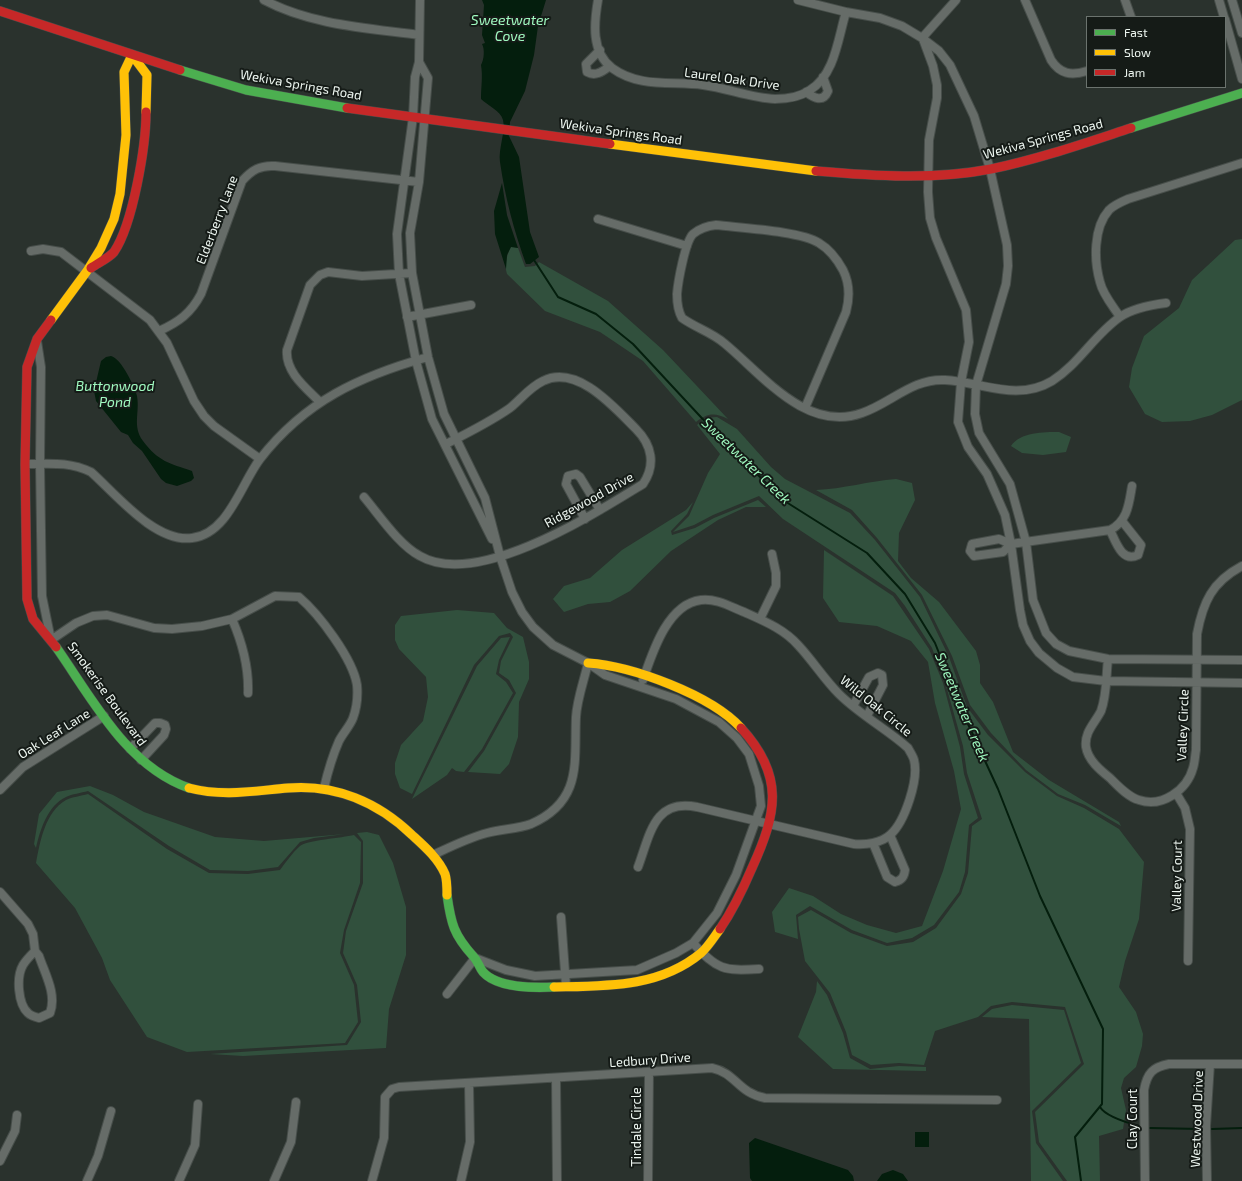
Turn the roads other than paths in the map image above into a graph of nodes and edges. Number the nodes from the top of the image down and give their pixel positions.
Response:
1 (264, 0) edge
2 (420, 0) edge
3 (598, 0) edge
4 (798, 0) edge
5 (956, 0) edge
6 (1025, 0) edge
7 (1125, 0) edge
8 (1219, 0) edge
9 (1232, 0) edge
10 (0, 11) edge
11 (846, 12) junction
12 (1131, 16) edge
13 (1224, 16) edge
14 (1226, 21) edge
15 (1241, 27) edge
16 (1228, 28) junction
17 (419, 35) junction
18 (922, 38) junction
19 (600, 50) junction
20 (132, 55) junction
21 (419, 62) junction
22 (610, 66) junction
23 (1086, 70) edge
24 (823, 77) junction
25 (1242, 79) edge
26 (806, 92) junction
27 (1242, 93) edge
28 (413, 117) junction
29 (426, 119) junction
30 (1242, 163) edge
31 (990, 168) junction
32 (929, 175) junction
33 (404, 180) junction
34 (419, 182) junction
35 (118, 203) junction
36 (132, 206) junction
37 (598, 220) dead end
38 (687, 246) junction
39 (31, 251) dead end
40 (90, 273) junction
41 (412, 273) junction
42 (399, 274) junction
43 (1166, 303) dead end
44 (470, 305) dead end
45 (420, 314) junction
46 (407, 317) junction
47 (1120, 317) junction
48 (160, 331) junction
49 (37, 339) junction
50 (428, 357) junction
51 (416, 361) junction
52 (961, 382) junction
53 (976, 385) junction
54 (320, 402) junction
55 (805, 408) junction
56 (458, 439) junction
57 (446, 444) junction
58 (260, 459) junction
59 (25, 464) junction
60 (40, 464) junction
61 (1132, 486) dead end
62 (364, 497) dead end
63 (600, 510) junction
64 (585, 519) junction
65 (1122, 521) junction
66 (1110, 530) junction
67 (1026, 542) junction
68 (1011, 544) junction
69 (772, 554) dead end
70 (500, 556) junction
71 (26, 563) junction
72 (41, 563) junction
73 (1242, 566) edge
74 (232, 619) junction
75 (760, 619) junction
76 (51, 640) junction
77 (1108, 659) junction
78 (1197, 659) junction
79 (1242, 660) edge
80 (588, 663) junction
81 (645, 676) junction
82 (1106, 681) junction
83 (1197, 682) junction
84 (1242, 683) edge
85 (641, 686) junction
86 (248, 693) dead end
87 (853, 706) junction
88 (726, 713) junction
89 (104, 716) junction
90 (867, 716) junction
91 (719, 722) junction
92 (130, 749) junction
93 (141, 760) junction
94 (324, 788) junction
95 (0, 790) edge
96 (1176, 793) junction
97 (757, 821) junction
98 (769, 824) junction
99 (890, 835) junction
100 (873, 843) junction
101 (433, 855) junction
102 (638, 867) dead end
103 (0, 892) edge
104 (561, 917) dead end
105 (693, 944) junction
106 (35, 951) junction
107 (702, 953) junction
108 (475, 958) junction
109 (1188, 961) dead end
110 (759, 969) dead end
111 (565, 974) junction
112 (566, 986) junction
113 (447, 994) dead end
114 (1210, 1064) junction
115 (1242, 1064) edge
116 (649, 1072) junction
117 (556, 1078) junction
118 (469, 1084) junction
119 (997, 1100) dead end
120 (296, 1102) dead end
121 (198, 1104) dead end
122 (111, 1112) dead end
123 (16, 1115) dead end
124 (0, 1161) edge
125 (87, 1181) edge
126 (179, 1181) edge
127 (274, 1181) edge
128 (372, 1181) edge
129 (461, 1181) edge
130 (557, 1181) edge
131 (648, 1181) edge
132 (1145, 1181) edge
133 (1207, 1181) edge

1 - 17 street
2 - 17 street
3 - 19 street
4 - 11 street
5 - 18 street
6 - 23 street
7 - 12 street
8 - 13 street
9 - 15 street
10 - 20 street, Wekiva Springs Road
11 - 18 street
11 - 24 street, Laurel Oak Drive
14 - 16 street
15 - 16 street
16 - 25 street
17 - 21 street
18 - 31 street
18 - 32 street
19 - 22 street
19 - 22 street
20 - 28 street, Wekiva Springs Road
20 - 35 street, Smokerise Boulevard
20 - 36 street, Smokerise Boulevard
21 - 28 street
21 - 29 street
22 - 26 street, Laurel Oak Drive
24 - 26 street, Laurel Oak Drive
24 - 26 street
27 - 31 street, Wekiva Springs Road
28 - 29 street, Wekiva Springs Road
28 - 33 street
29 - 32 street, Wekiva Springs Road
29 - 34 street
30 - 47 street
31 - 32 street, Wekiva Springs Road
31 - 53 street
32 - 52 street
33 - 34 street, Elderberry Lane
33 - 42 street
33 - 48 street, Elderberry Lane
34 - 41 street
35 - 36 street
35 - 40 street, Smokerise Boulevard
36 - 40 street, Smokerise Boulevard
37 - 38 street
38 - 55 street
38 - 55 street
39 - 40 street
40 - 48 street
40 - 49 street, Smokerise Boulevard
41 - 42 street
41 - 45 street
42 - 46 street
42 - 54 street
43 - 47 street
44 - 45 street
45 - 46 street
45 - 50 street
46 - 51 street
47 - 53 street
48 - 58 street
49 - 59 street, Smokerise Boulevard
49 - 60 street, Smokerise Boulevard
50 - 51 street
50 - 56 street
51 - 54 street
51 - 57 street
52 - 53 street
52 - 55 street
52 - 68 street
53 - 67 street
54 - 58 street
56 - 57 street, Ridgewood Drive
56 - 63 street, Ridgewood Drive
56 - 70 street
57 - 70 street
58 - 60 street
59 - 60 street
59 - 71 street, Smokerise Boulevard
60 - 72 street, Smokerise Boulevard
61 - 65 street
62 - 70 street, Ridgewood Drive
63 - 64 street, Ridgewood Drive
63 - 64 street
64 - 70 street, Ridgewood Drive
65 - 66 street
65 - 66 street
66 - 67 street
67 - 68 street
67 - 77 street
68 - 82 street
69 - 75 street
70 - 80 street, Smokerise Boulevard
71 - 72 street
71 - 76 street, Smokerise Boulevard
72 - 76 street, Smokerise Boulevard
73 - 78 street, Valley Circle
74 - 76 street
74 - 86 street
74 - 94 street
75 - 81 street, Wild Oak Circle
75 - 87 street, Wild Oak Circle
76 - 89 street, Smokerise Boulevard
77 - 78 street
77 - 82 street, Valley Circle
78 - 79 street
78 - 83 street, Valley Circle
80 - 81 street, Smokerise Boulevard
80 - 85 street, Smokerise Boulevard
80 - 101 street
81 - 85 street, Wild Oak Circle
81 - 88 street, Smokerise Boulevard
82 - 83 street
82 - 96 street, Valley Circle
83 - 84 street
83 - 96 street, Valley Circle
85 - 91 street, Smokerise Boulevard
87 - 90 street, Wild Oak Circle
87 - 90 street
88 - 91 street
88 - 98 street, Smokerise Boulevard
89 - 92 street, Smokerise Boulevard
89 - 95 street, Oak Leaf Lane
90 - 99 street, Wild Oak Circle
91 - 97 street, Smokerise Boulevard
92 - 93 street, Smokerise Boulevard
92 - 93 street
93 - 94 street, Smokerise Boulevard
94 - 101 street, Smokerise Boulevard
96 - 109 street, Valley Court
97 - 98 street
97 - 102 street
97 - 105 street, Smokerise Boulevard
98 - 100 street
98 - 107 street, Smokerise Boulevard
99 - 100 street
99 - 100 street
101 - 108 street, Smokerise Boulevard
103 - 106 street
104 - 111 street
105 - 107 street
105 - 111 street, Smokerise Boulevard
106 - 106 street
107 - 110 street
107 - 112 street, Smokerise Boulevard
108 - 111 street, Smokerise Boulevard
108 - 112 street, Smokerise Boulevard
108 - 113 street
111 - 112 street
114 - 115 street, Westwood Drive
114 - 132 street, Clay Court
114 - 133 street, Westwood Drive
116 - 117 street, Ledbury Drive
116 - 119 street, Ledbury Drive
116 - 131 street, Tindale Circle
117 - 118 street, Ledbury Drive
117 - 130 street
118 - 128 street, Ledbury Drive
118 - 129 street
120 - 127 street
121 - 126 street
122 - 125 street
123 - 124 street

